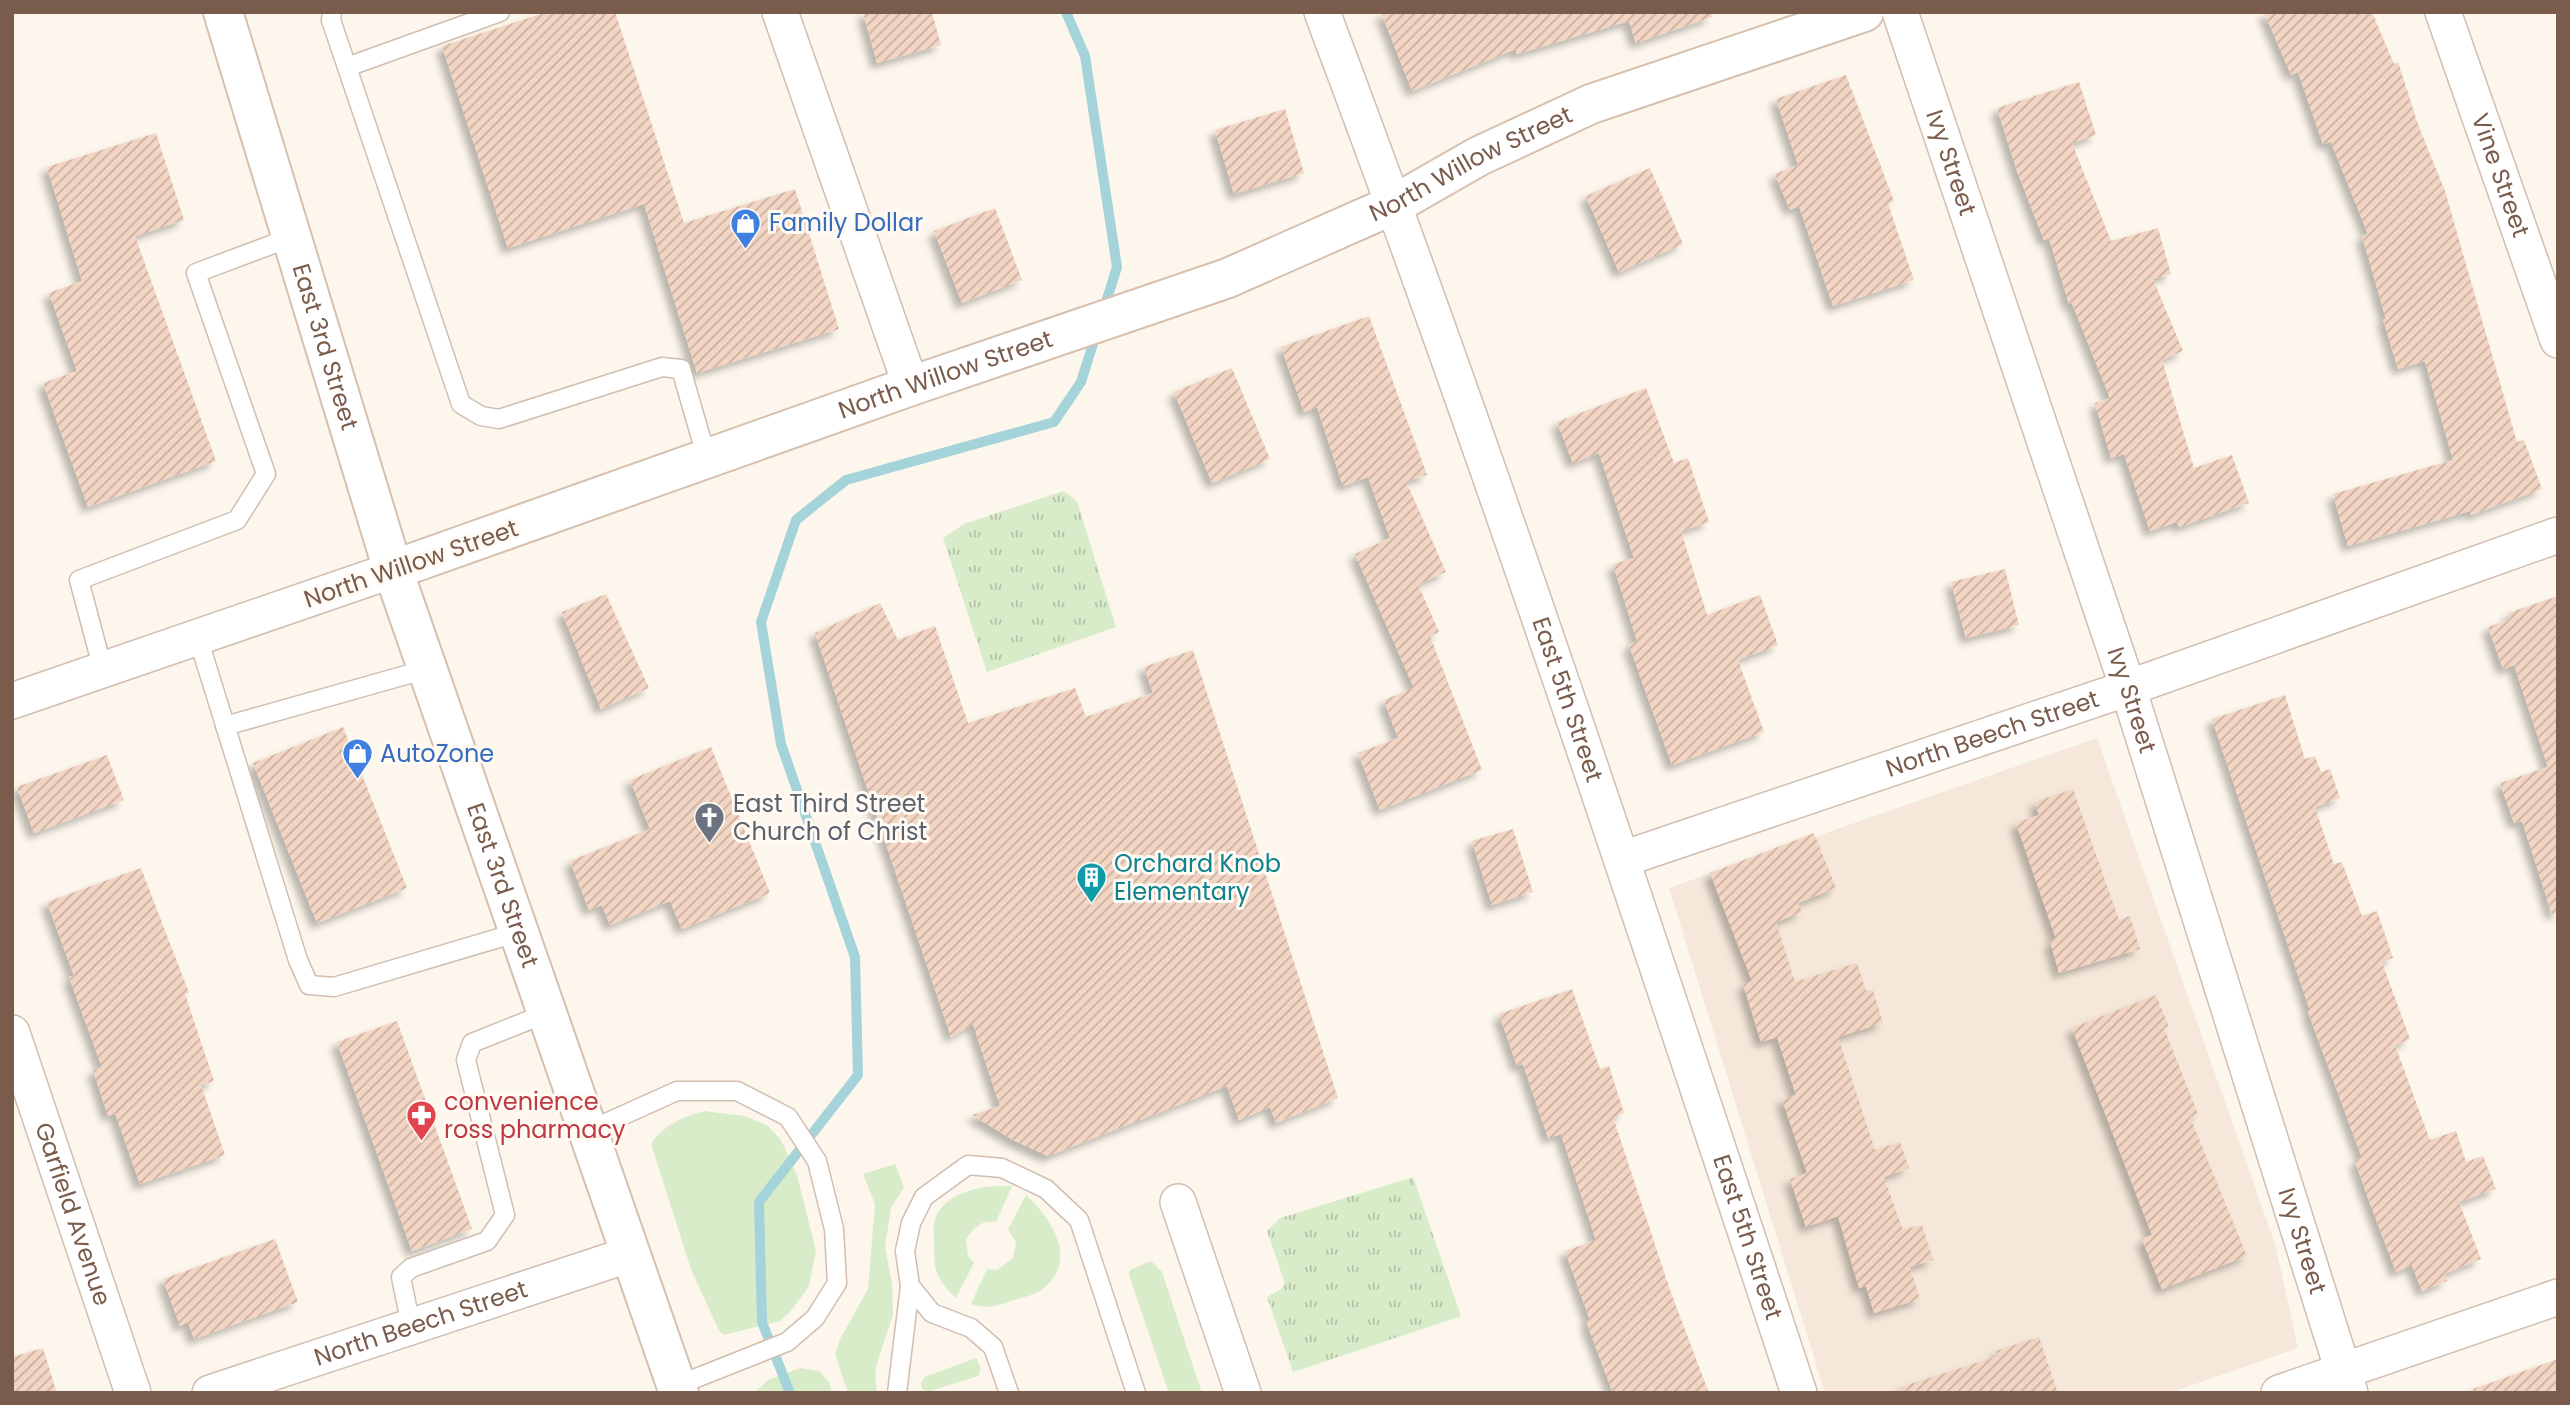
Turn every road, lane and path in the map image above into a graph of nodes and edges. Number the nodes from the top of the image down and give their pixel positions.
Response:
1 (223, 12) edge
2 (332, 12) edge
3 (500, 12) edge
4 (780, 12) edge
5 (1322, 12) edge
6 (1864, 12) edge
7 (1900, 12) edge
8 (2443, 12) edge
9 (347, 67) junction
10 (1395, 204) junction
11 (292, 237) junction
12 (2558, 340) edge
13 (911, 386) junction
14 (706, 459) junction
15 (2558, 535) edge
16 (393, 570) junction
17 (198, 638) junction
18 (427, 669) junction
19 (103, 670) junction
20 (2128, 688) junction
21 (12, 701) edge
22 (225, 726) junction
23 (1623, 859) junction
24 (519, 932) junction
25 (547, 1013) junction
26 (12, 1034) edge
27 (587, 1131) junction
28 (1178, 1202) dead end
29 (631, 1254) junction
30 (911, 1286) junction
31 (2558, 1297) edge
32 (411, 1326) junction
33 (2346, 1382) edge
34 (677, 1390) edge
35 (133, 1393) edge
36 (210, 1393) edge
37 (897, 1393) edge
38 (1009, 1393) edge
39 (1136, 1393) edge
40 (1243, 1393) edge
41 (1799, 1393) edge
42 (2279, 1393) edge

1 - 11 main road, East 3rd Street
2 - 9 lane
3 - 9 lane
4 - 13 street
5 - 10 street, East 5th Street
6 - 10 main road, North Willow Street
7 - 20 street, Ivy Street
8 - 12 street, Vine Street
9 - 14 lane
10 - 13 main road, North Willow Street
10 - 23 street, East 5th Street
11 - 16 main road, East 3rd Street
11 - 19 lane
13 - 14 main road, North Willow Street
14 - 16 main road, North Willow Street
15 - 20 street, North Beech Street
16 - 17 street, North Willow Street
16 - 18 main road, East 3rd Street
17 - 19 street, North Willow Street
17 - 22 lane
18 - 22 lane
18 - 24 main road, East 3rd Street
19 - 21 street, North Willow Street
20 - 23 street, North Beech Street
20 - 33 street, Ivy Street
22 - 24 lane
23 - 41 street, East 5th Street
24 - 25 main road, East 3rd Street
25 - 27 main road, East 3rd Street
25 - 32 lane
26 - 35 street, Garfield Avenue
27 - 29 main road, East 3rd Street
27 - 34 lane
28 - 40 street
29 - 32 street, North Beech Street
29 - 34 main road, East 3rd Street
30 - 37 lane
30 - 38 lane
30 - 39 lane
31 - 33 street
32 - 36 street, North Beech Street
33 - 42 street

